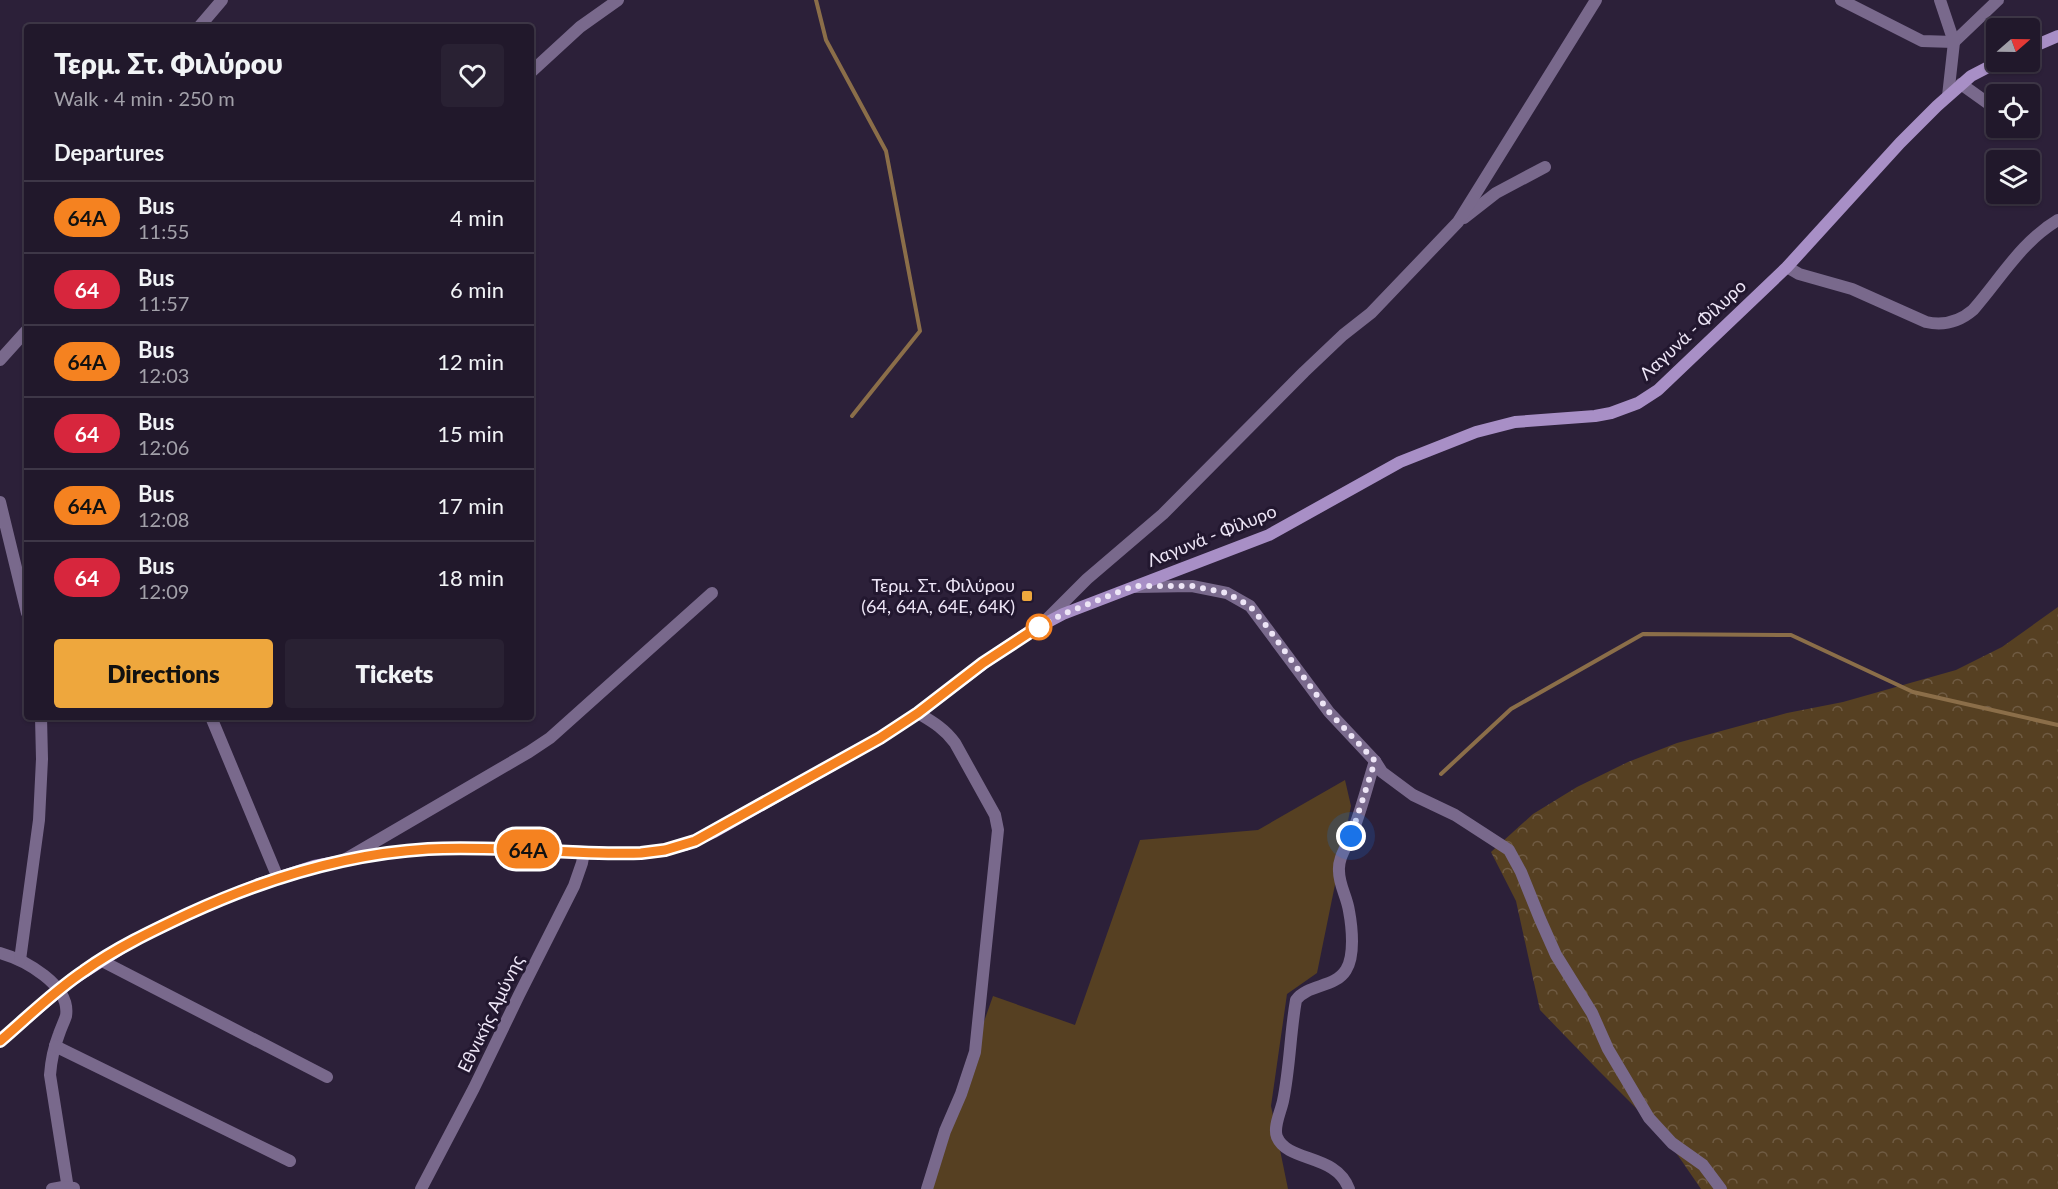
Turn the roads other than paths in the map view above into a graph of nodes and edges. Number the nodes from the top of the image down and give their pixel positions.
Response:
1 (222, 0) edge
2 (618, 0) edge
3 (1596, 0) edge
4 (1841, 0) edge
5 (1940, 0) edge
6 (1998, 0) edge
7 (202, 24) edge
8 (2058, 36) edge
9 (1954, 42) junction
10 (2040, 44) edge
11 (1986, 67) edge
12 (534, 69) edge
13 (1961, 84) junction
14 (1948, 96) junction
15 (1986, 102) edge
16 (1545, 167) dead end
17 (2058, 220) edge
18 (1458, 222) junction
19 (1787, 267) junction
20 (24, 333) edge
21 (0, 360) edge
22 (0, 502) edge
23 (1134, 586) junction
24 (712, 594) dead end
25 (24, 601) edge
26 (1041, 625) junction
27 (918, 713) junction
28 (41, 720) edge
29 (212, 720) edge
30 (1375, 761) junction
31 (584, 852) junction
32 (343, 860) junction
33 (278, 878) junction
34 (0, 953) edge
35 (20, 960) junction
36 (100, 960) junction
37 (59, 989) junction
38 (0, 1041) edge
39 (55, 1046) junction
40 (327, 1077) dead end
41 (290, 1161) dead end
42 (71, 1188) edge
43 (52, 1189) edge
44 (421, 1189) edge
45 (927, 1189) edge
46 (1349, 1189) edge
47 (1721, 1189) edge

1 - 7 street
2 - 12 street
3 - 18 street
4 - 9 street
5 - 9 street
6 - 9 street
8 - 10 street
9 - 14 street
11 - 13 street, Λαγυνά - Φίλυρο
13 - 14 street, Λαγυνά - Φίλυρο
13 - 15 street
14 - 19 street, Λαγυνά - Φίλυρο
16 - 18 street
17 - 19 street
18 - 26 street
19 - 23 street, Λαγυνά - Φίλυρο
20 - 21 street
22 - 25 street
23 - 26 street, Λαγυνά - Φίλυρο
23 - 30 street
24 - 32 street
26 - 27 street, Λαγυνά - Φίλυρο
27 - 31 street, Λαγυνά - Φίλυρο
27 - 45 street
28 - 35 street
29 - 33 street
30 - 46 street
30 - 47 street
31 - 32 street, Λαγυνά - Φίλυρο
31 - 44 street, Εθνικής Αμύνης
32 - 33 street, Λαγυνά - Φίλυρο
33 - 36 street, Λαγυνά - Φίλυρο
34 - 35 street
35 - 37 street
36 - 37 street, Λαγυνά - Φίλυρο
36 - 40 street
37 - 38 street, Λαγυνά - Φίλυρο
37 - 39 street
39 - 41 street
39 - 42 street
42 - 43 street

